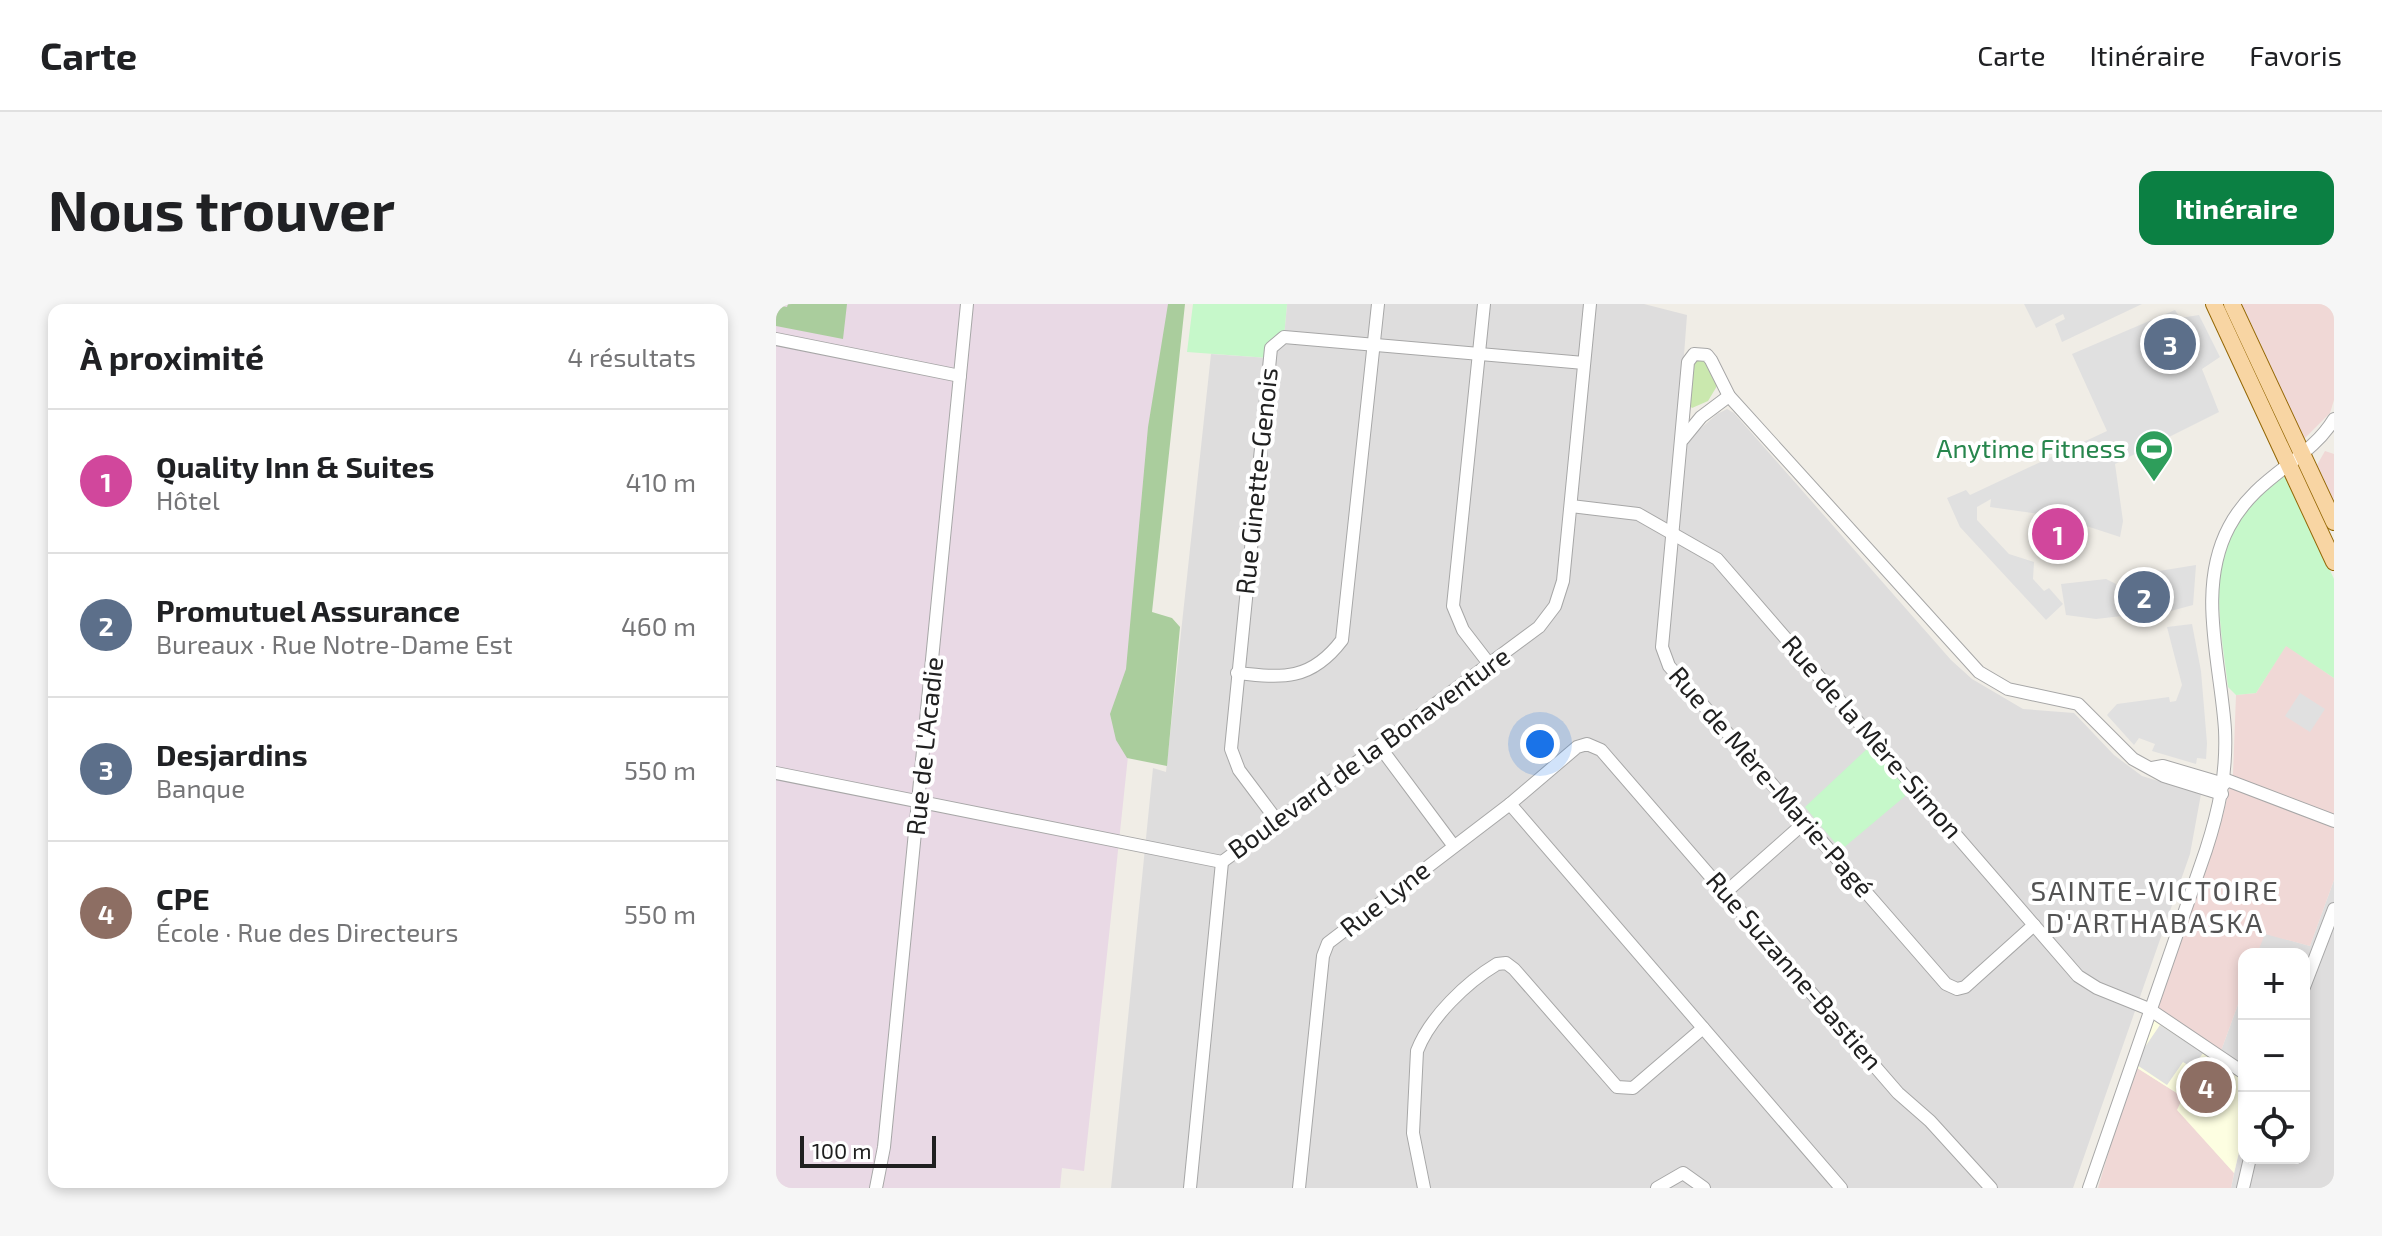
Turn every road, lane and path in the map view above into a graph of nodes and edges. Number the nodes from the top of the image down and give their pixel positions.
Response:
1 (967, 304) edge
2 (1378, 304) edge
3 (1484, 304) edge
4 (1590, 304) edge
5 (2214, 304) edge
6 (2232, 304) edge
7 (776, 339) edge
8 (1374, 346) junction
9 (1480, 355) junction
10 (1584, 363) junction
11 (960, 376) junction
12 (1729, 396) junction
13 (2334, 419) edge
14 (1681, 442) junction
15 (2294, 457) junction
16 (1571, 506) junction
17 (2334, 522) edge
18 (1673, 531) junction
19 (2334, 562) edge
20 (1490, 665) junction
21 (1237, 673) junction
22 (1380, 747) junction
23 (1601, 750) joint
24 (776, 773) edge
25 (2223, 786) junction
26 (921, 802) junction
27 (1510, 804) junction
28 (2334, 821) edge
29 (1278, 822) junction
30 (1804, 823) junction
31 (1453, 845) junction
32 (1222, 862) junction
33 (1726, 892) junction
34 (2333, 915) edge
35 (2034, 925) junction
36 (2310, 972) edge
37 (2149, 1009) junction
38 (1703, 1028) junction
39 (2238, 1069) edge
40 (2249, 1164) edge
41 (876, 1188) edge
42 (1190, 1188) edge
43 (1299, 1188) edge
44 (1424, 1188) edge
45 (1657, 1188) edge
46 (1704, 1188) edge
47 (1841, 1188) edge
48 (1991, 1188) edge
49 (2089, 1188) edge
50 (2243, 1188) edge

1 - 11 street, Rue de L'Acadie
2 - 8 street
3 - 9 street
4 - 10 street, Boulevard de la Bonaventure
5 - 15 main road
6 - 15 main road
7 - 11 street
8 - 9 street, Rue Ginette-Genois
8 - 21 street
8 - 21 street, Rue Ginette-Genois
9 - 10 street, Rue Ginette-Genois
9 - 20 street
10 - 16 street, Boulevard de la Bonaventure
11 - 26 street, Rue de L'Acadie
12 - 14 street
12 - 14 street, Rue de Mère-Marie-Pagé
12 - 25 street
13 - 15 street
14 - 18 street, Rue de Mère-Marie-Pagé
15 - 17 main road
15 - 19 main road
15 - 25 street
16 - 18 street, Rue de la Mère-Simon
16 - 20 street, Boulevard de la Bonaventure
18 - 30 street, Rue de Mère-Marie-Pagé
18 - 35 street, Rue de la Mère-Simon
20 - 22 street, Boulevard de la Bonaventure
21 - 29 street, Rue Ginette-Genois
22 - 29 street, Boulevard de la Bonaventure
22 - 31 street
23 - 27 street, Rue Lyne
23 - 33 street, Rue Suzanne-Bastien
24 - 26 street, Boulevard de la Bonaventure
25 - 28 street
25 - 37 street
26 - 32 street, Boulevard de la Bonaventure
26 - 41 street, Rue de L'Acadie
27 - 31 street, Rue Lyne
27 - 38 street
29 - 32 street, Boulevard de la Bonaventure
30 - 33 street
30 - 35 street, Rue de Mère-Marie-Pagé
31 - 43 street, Rue Lyne
32 - 42 street
33 - 48 street, Rue Suzanne-Bastien
34 - 36 street
35 - 37 street, Rue de la Mère-Simon
37 - 39 street, Rue de la Mère-Simon
37 - 49 street
38 - 44 street
38 - 47 street
40 - 50 street
45 - 46 street

